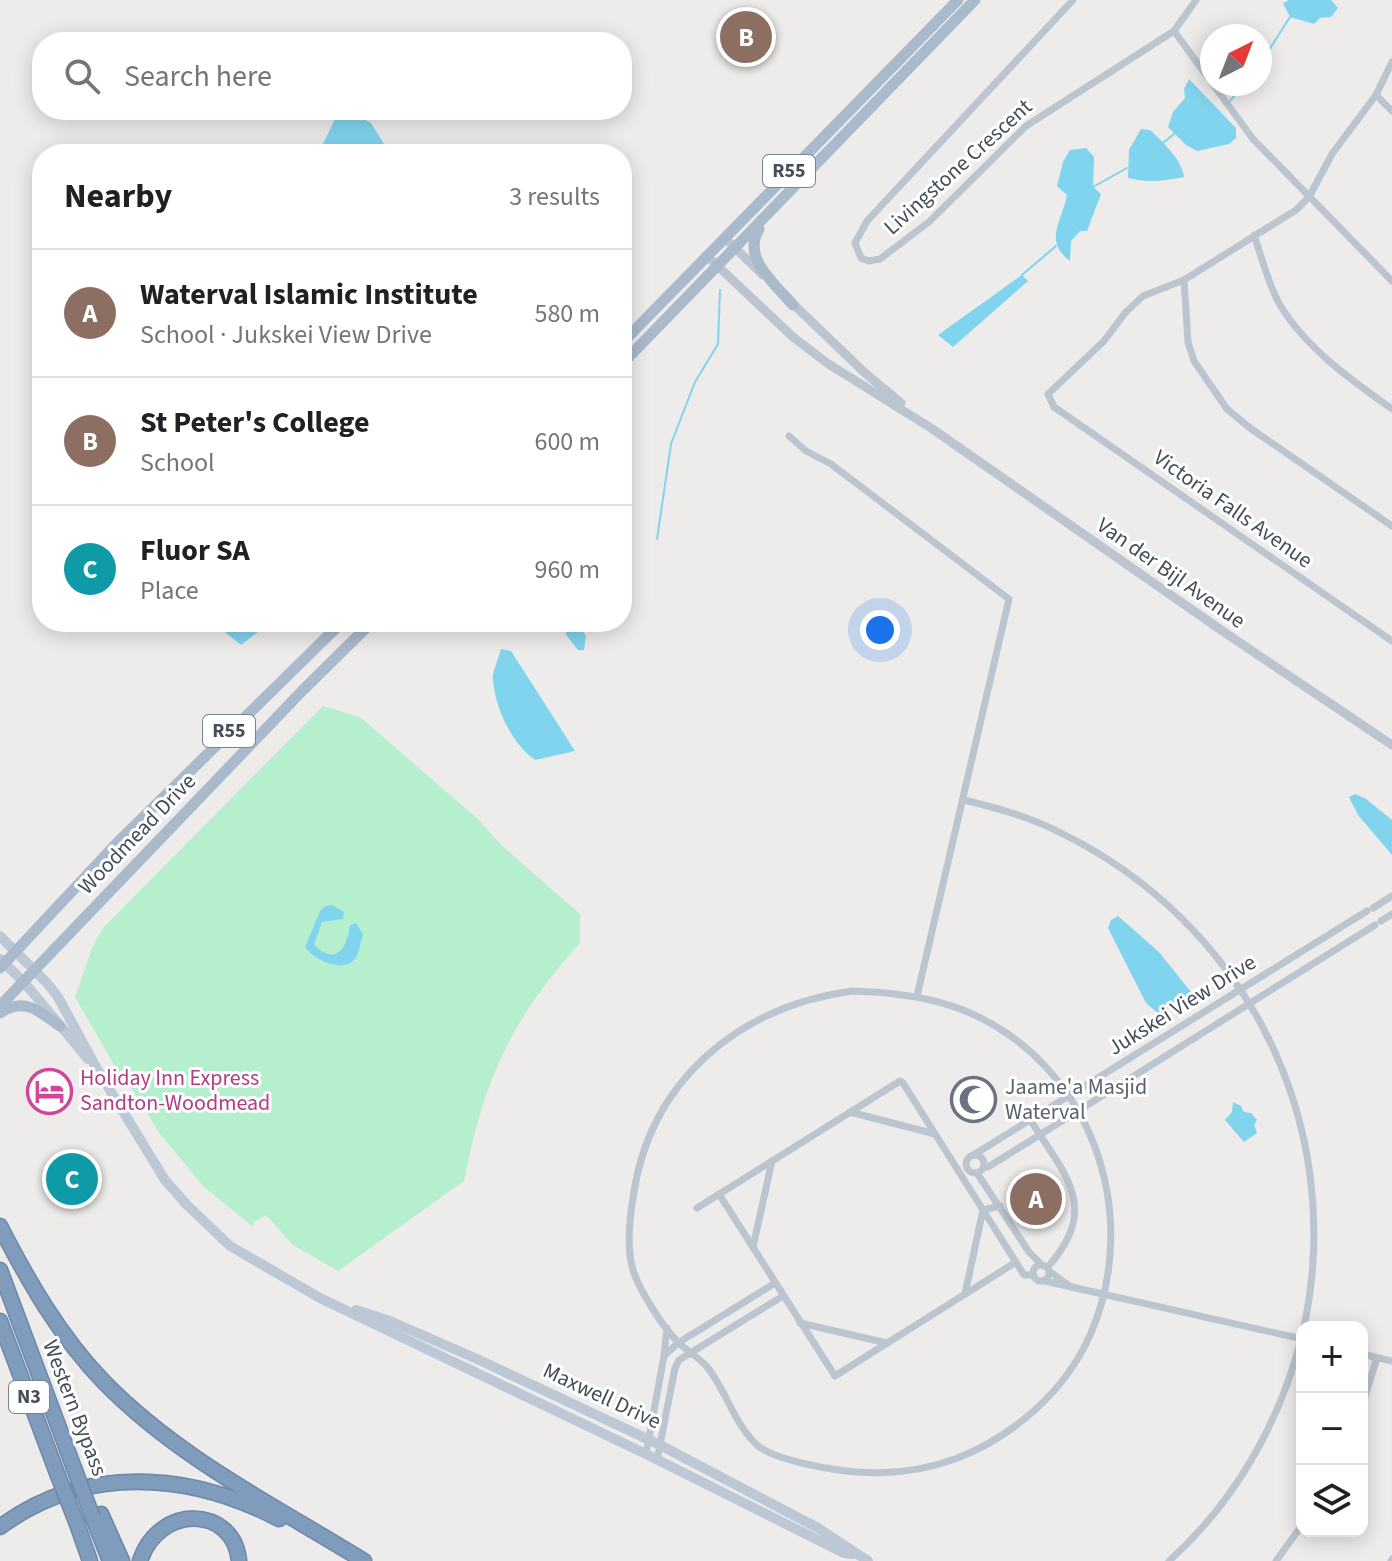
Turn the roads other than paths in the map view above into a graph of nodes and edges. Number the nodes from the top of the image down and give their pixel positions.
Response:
1 (958, 0) edge
2 (975, 0) edge
3 (1073, 0) edge
4 (1196, 0) edge
5 (1174, 31) junction
6 (1392, 62) edge
7 (1376, 95) junction
8 (1392, 111) edge
9 (1309, 197) junction
10 (767, 215) junction
11 (1254, 235) junction
12 (725, 237) junction
13 (736, 249) junction
14 (706, 255) junction
15 (718, 267) junction
16 (1184, 280) junction
17 (1392, 281) edge
18 (793, 305) junction
19 (632, 333) edge
20 (632, 354) edge
21 (1392, 409) edge
22 (931, 428) junction
23 (789, 436) dead end
24 (1392, 526) edge
25 (332, 632) edge
26 (362, 632) edge
27 (1392, 641) edge
28 (1392, 745) edge
29 (964, 800) junction
30 (1392, 896) edge
31 (1392, 914) edge
32 (1359, 916) junction
33 (1367, 930) junction
34 (0, 936) edge
35 (16, 951) junction
36 (1, 963) edge
37 (35, 970) junction
38 (23, 981) junction
39 (1242, 989) junction
40 (917, 996) junction
41 (1250, 1003) junction
42 (0, 1006) edge
43 (0, 1013) edge
44 (60, 1026) junction
45 (97, 1069) junction
46 (1070, 1097) junction
47 (1078, 1110) junction
48 (850, 1112) junction
49 (1031, 1121) junction
50 (935, 1134) junction
51 (1039, 1135) junction
52 (975, 1154) junction
53 (772, 1161) junction
54 (966, 1162) junction
55 (956, 1168) junction
56 (979, 1170) junction
57 (963, 1179) junction
58 (719, 1194) junction
59 (1000, 1206) junction
60 (697, 1208) dead end
61 (983, 1210) junction
62 (0, 1226) edge
63 (753, 1247) junction
64 (1016, 1262) junction
65 (1041, 1269) junction
66 (0, 1270) edge
67 (1045, 1281) junction
68 (775, 1283) junction
69 (1073, 1288) junction
70 (766, 1289) junction
71 (965, 1294) junction
72 (756, 1295) junction
73 (1105, 1295) junction
74 (783, 1296) junction
75 (320, 1298) junction
76 (774, 1302) junction
77 (764, 1308) junction
78 (0, 1321) edge
79 (1305, 1321) edge
80 (800, 1323) junction
81 (667, 1328) junction
82 (1296, 1337) edge
83 (678, 1343) junction
84 (887, 1343) junction
85 (692, 1353) junction
86 (1296, 1355) edge
87 (664, 1356) junction
88 (1368, 1356) edge
89 (1377, 1358) junction
90 (1392, 1361) edge
91 (1366, 1393) edge
92 (647, 1439) junction
93 (660, 1445) junction
94 (646, 1454) junction
95 (657, 1460) junction
96 (97, 1516) junction
97 (0, 1527) edge
98 (1296, 1533) edge
99 (854, 1554) junction
100 (90, 1561) edge
101 (110, 1561) edge
102 (122, 1561) edge
103 (140, 1561) edge
104 (239, 1561) edge
105 (355, 1561) edge
106 (364, 1561) edge
107 (868, 1561) edge
108 (1169, 1561) edge
109 (1276, 1561) edge

1 - 12 main road, R55
2 - 10 main road, R55
3 - 5 street, Livingstone Crescent
4 - 5 street, Livingstone Crescent
5 - 9 street
6 - 7 street
7 - 8 street
7 - 9 street
9 - 11 street
9 - 17 street
10 - 13 main road, R55
10 - 18 main road
11 - 16 street
11 - 21 street
12 - 13 street, Van der Bijl Avenue
12 - 14 main road, R55
13 - 15 main road, R55
13 - 18 street, Van der Bijl Avenue
14 - 15 street, Van der Bijl Avenue
14 - 19 main road, R55
15 - 20 main road, R55
15 - 22 street, Van der Bijl Avenue
16 - 24 street
16 - 27 street, Victoria Falls Avenue
18 - 22 street, Van der Bijl Avenue
22 - 28 street, Van der Bijl Avenue
23 - 29 street
25 - 35 main road, Woodmead Drive / R55
26 - 37 main road, Woodmead Drive / R55
29 - 39 street
29 - 40 street
30 - 32 street, Jukskei View Drive
31 - 33 street, Jukskei View Drive
32 - 33 street
32 - 39 street, Jukskei View Drive
33 - 41 street, Jukskei View Drive
34 - 35 main road, Maxwell Drive
35 - 36 main road, Woodmead Drive / R55
35 - 37 main road, Maxwell Drive
36 - 38 main road, Maxwell Drive
37 - 38 main road, Woodmead Drive / R55
37 - 45 main road, Maxwell Drive
38 - 42 main road, Woodmead Drive / R55
38 - 44 main road, Maxwell Drive
39 - 41 street
39 - 46 street, Jukskei View Drive
40 - 46 street
40 - 81 street
41 - 47 street, Jukskei View Drive
41 - 79 street
43 - 44 main road
44 - 45 main road, Maxwell Drive
45 - 75 main road, Maxwell Drive
46 - 47 street
46 - 49 street, Jukskei View Drive
47 - 51 street, Jukskei View Drive
47 - 73 street
48 - 50 street
48 - 50 street
48 - 53 street
49 - 51 street
49 - 52 street, Jukskei View Drive
50 - 55 street
51 - 56 street, Jukskei View Drive
51 - 65 street
52 - 54 street
52 - 56 street
53 - 58 street
53 - 63 street
54 - 55 street
54 - 56 street
55 - 57 street
56 - 57 street, Jukskei View Drive
56 - 59 street
57 - 61 street
58 - 60 street
58 - 63 street
59 - 61 street
59 - 65 street
61 - 64 street
61 - 71 street
62 - 106 highway
63 - 68 street
64 - 65 street
64 - 71 street
65 - 67 street
65 - 67 street
65 - 69 street
66 - 96 highway, Western Bypass / N3, bridge
67 - 69 street
68 - 70 street
68 - 74 street
69 - 73 street
70 - 72 street
70 - 76 street
71 - 84 street
72 - 77 street
72 - 83 street
73 - 82 street
73 - 85 street
74 - 76 street
74 - 80 street
75 - 92 main road, Maxwell Drive
75 - 94 main road, Maxwell Drive
76 - 77 street
77 - 85 street
78 - 100 highway, Western Bypass / N3, bridge
80 - 84 street
80 - 84 street
81 - 83 street
81 - 87 street
83 - 85 street
83 - 87 street
85 - 93 street
86 - 108 street
87 - 92 street
88 - 89 street
89 - 90 street
89 - 91 street
92 - 93 main road, Maxwell Drive
92 - 94 street
93 - 95 street
93 - 99 main road, Maxwell Drive
94 - 95 main road, Maxwell Drive
95 - 99 main road, Maxwell Drive
96 - 101 highway, Western Bypass / N3
96 - 102 highway
97 - 105 highway
98 - 109 street
99 - 107 main road, Maxwell Drive
103 - 104 highway

